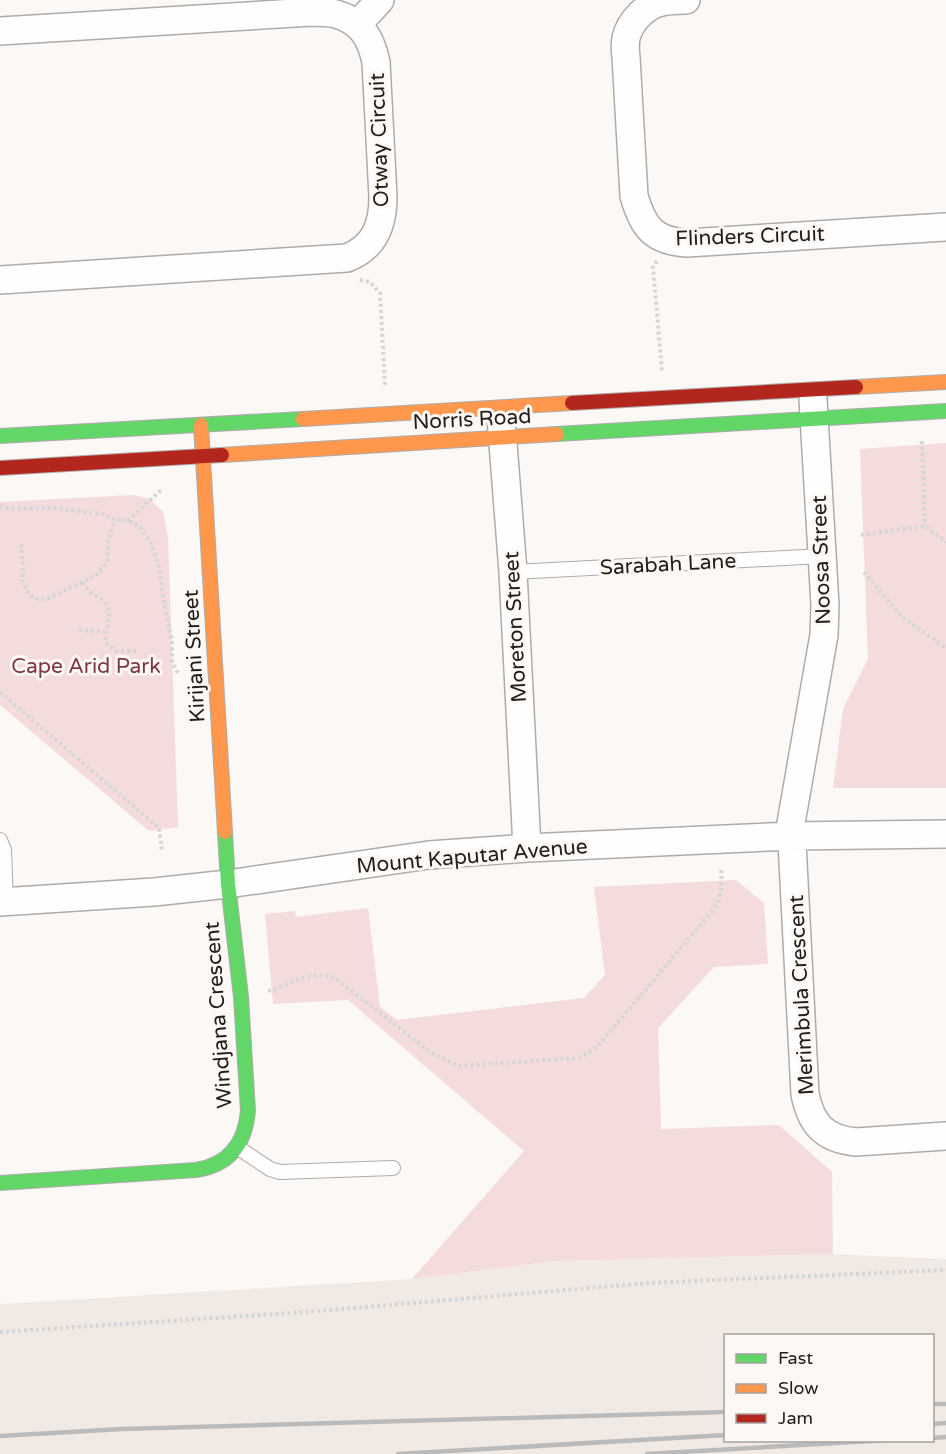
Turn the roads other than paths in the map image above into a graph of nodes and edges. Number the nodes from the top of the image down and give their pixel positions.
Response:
1 (380, 0) edge
2 (686, 0) edge
3 (629, 8) edge
4 (357, 25) junction
5 (0, 31) edge
6 (946, 227) edge
7 (0, 280) edge
8 (946, 382) edge
9 (812, 389) junction
10 (501, 407) junction
11 (946, 411) edge
12 (814, 419) junction
13 (201, 424) junction
14 (0, 436) edge
15 (502, 438) junction
16 (202, 455) junction
17 (0, 468) edge
18 (823, 556) junction
19 (513, 572) junction
20 (946, 834) edge
21 (792, 836) junction
22 (0, 840) edge
23 (527, 848) junction
24 (228, 884) junction
25 (3, 902) edge
26 (946, 1136) edge
27 (237, 1147) junction
28 (393, 1168) dead end
29 (0, 1183) edge

1 - 4 street
2 - 3 street, Flinders Circuit
3 - 6 street, Flinders Circuit
4 - 5 street
4 - 7 street, Otway Circuit
8 - 9 main road, Norris Road
9 - 10 main road, Norris Road
9 - 12 street, Noosa Street
10 - 13 main road, Norris Road
10 - 15 street, Moreton Street
11 - 12 main road, Norris Road
12 - 15 main road, Norris Road
12 - 18 street, Noosa Street
13 - 14 main road, Norris Road
13 - 16 main road, Kirijani Street
15 - 16 main road, Norris Road
15 - 19 street, Moreton Street
16 - 17 main road, Norris Road
16 - 24 main road, Kirijani Street
18 - 19 lane, Sarabah Lane
18 - 21 street, Noosa Street
19 - 23 street, Moreton Street
20 - 21 street, Mount Kaputar Avenue
21 - 23 street, Mount Kaputar Avenue
21 - 26 street, Merimbula Crescent
22 - 25 lane
23 - 24 street, Mount Kaputar Avenue
24 - 25 street, Mount Kaputar Avenue
24 - 27 main road, Windjana Crescent
27 - 28 lane
27 - 29 main road

